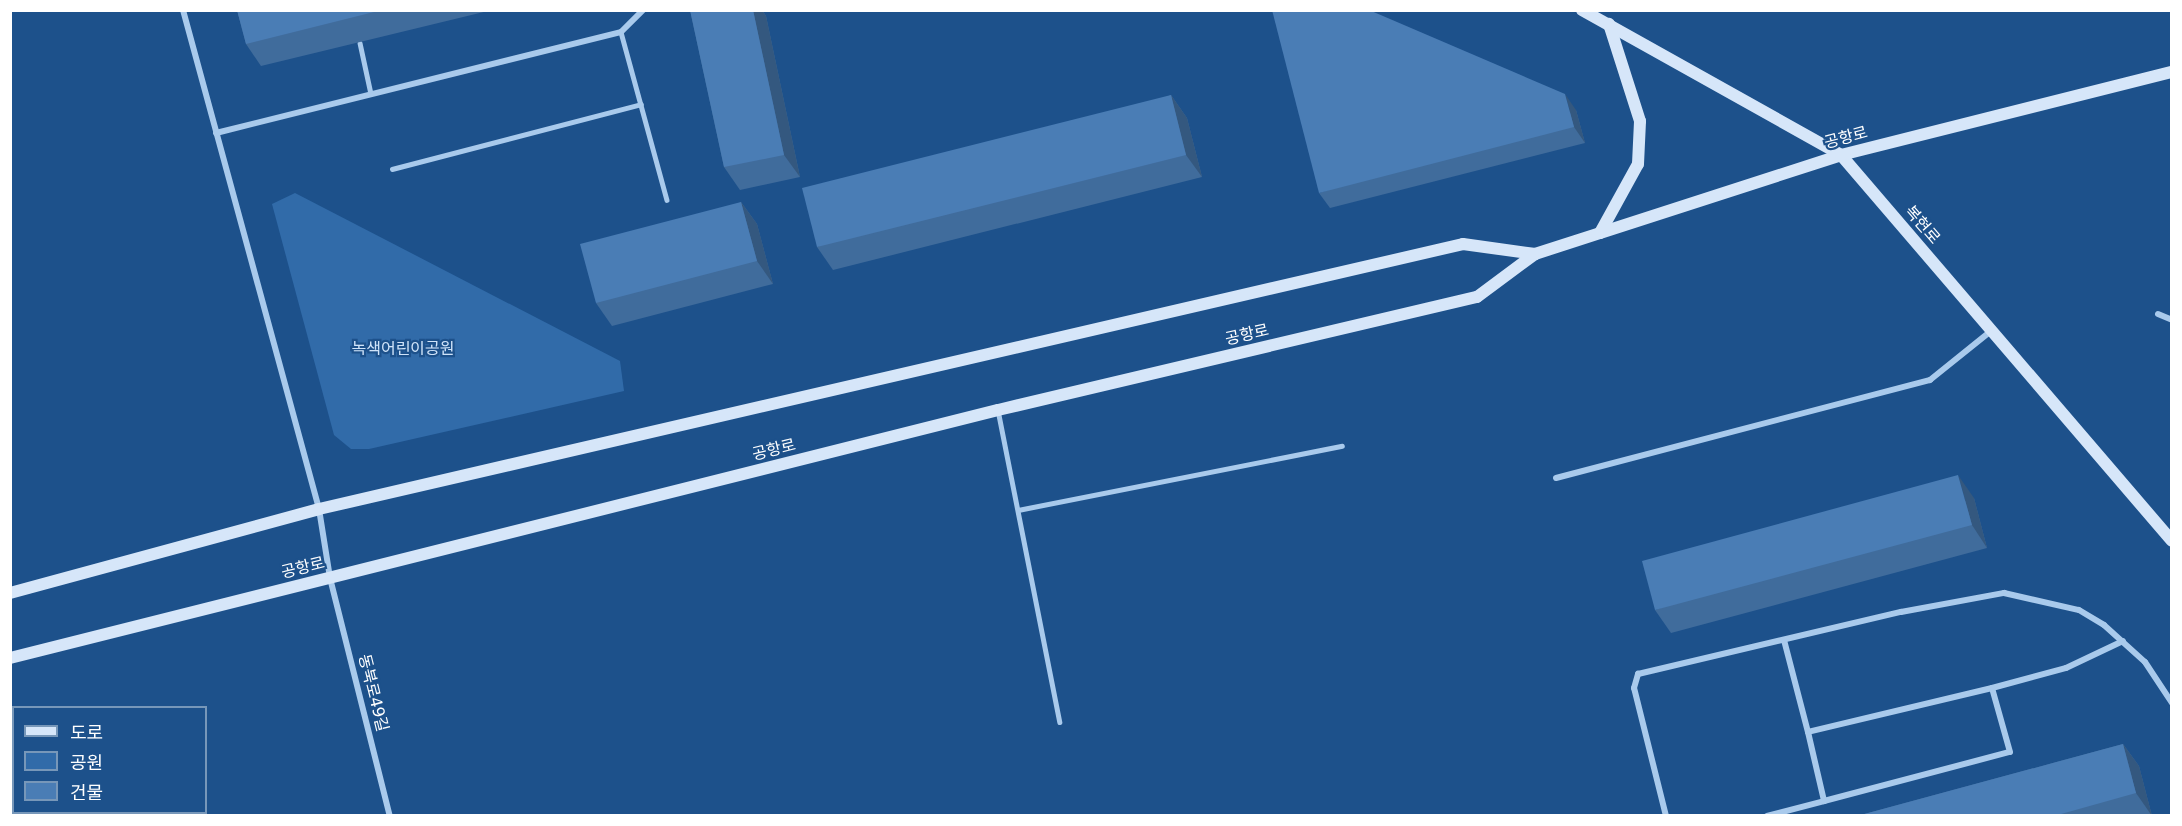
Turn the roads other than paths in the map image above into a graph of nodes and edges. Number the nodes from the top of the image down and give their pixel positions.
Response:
1 (183, 10) edge
2 (643, 10) edge
3 (1582, 10) edge
4 (1609, 24) junction
5 (621, 32) junction
6 (360, 42) dead end
7 (2172, 72) edge
8 (371, 94) junction
9 (641, 104) junction
10 (216, 133) junction
11 (1840, 155) junction
12 (392, 169) dead end
13 (667, 201) dead end
14 (1600, 233) junction
15 (1535, 254) junction
16 (2158, 314) dead end
17 (2172, 320) edge
18 (1991, 331) junction
19 (998, 410) junction
20 (1342, 446) dead end
21 (1556, 478) dead end
22 (319, 509) junction
23 (1018, 510) junction
24 (2172, 541) edge
25 (330, 578) junction
26 (10, 593) edge
27 (1784, 640) junction
28 (2123, 641) junction
29 (10, 658) edge
30 (1992, 688) junction
31 (2172, 703) edge
32 (1060, 722) dead end
33 (1808, 732) junction
34 (1824, 801) junction
35 (390, 816) edge
36 (1666, 816) edge
37 (1767, 816) edge

1 - 10 street, 동북로49길
2 - 5 street
3 - 4 main road, 복현로
4 - 11 main road, 복현로
4 - 14 main road
5 - 8 street
5 - 9 lane
6 - 8 lane
7 - 11 main road, 공항로
8 - 10 street
9 - 12 lane
9 - 13 lane
10 - 22 street, 동북로49길
11 - 14 main road, 공항로
11 - 18 main road, 복현로
14 - 15 main road, 공항로
15 - 19 main road, 공항로
15 - 22 main road, 공항로
16 - 17 street
18 - 21 street
18 - 24 main road, 복현로
19 - 23 lane
19 - 25 main road, 공항로
20 - 23 lane
22 - 25 street, 동북로49길
22 - 26 main road, 공항로
23 - 32 lane
25 - 29 main road, 공항로
25 - 35 street, 동북로49길
27 - 28 street
27 - 33 street
27 - 36 street
28 - 30 street
28 - 31 street
30 - 33 street
30 - 34 street
33 - 34 street
34 - 37 street

